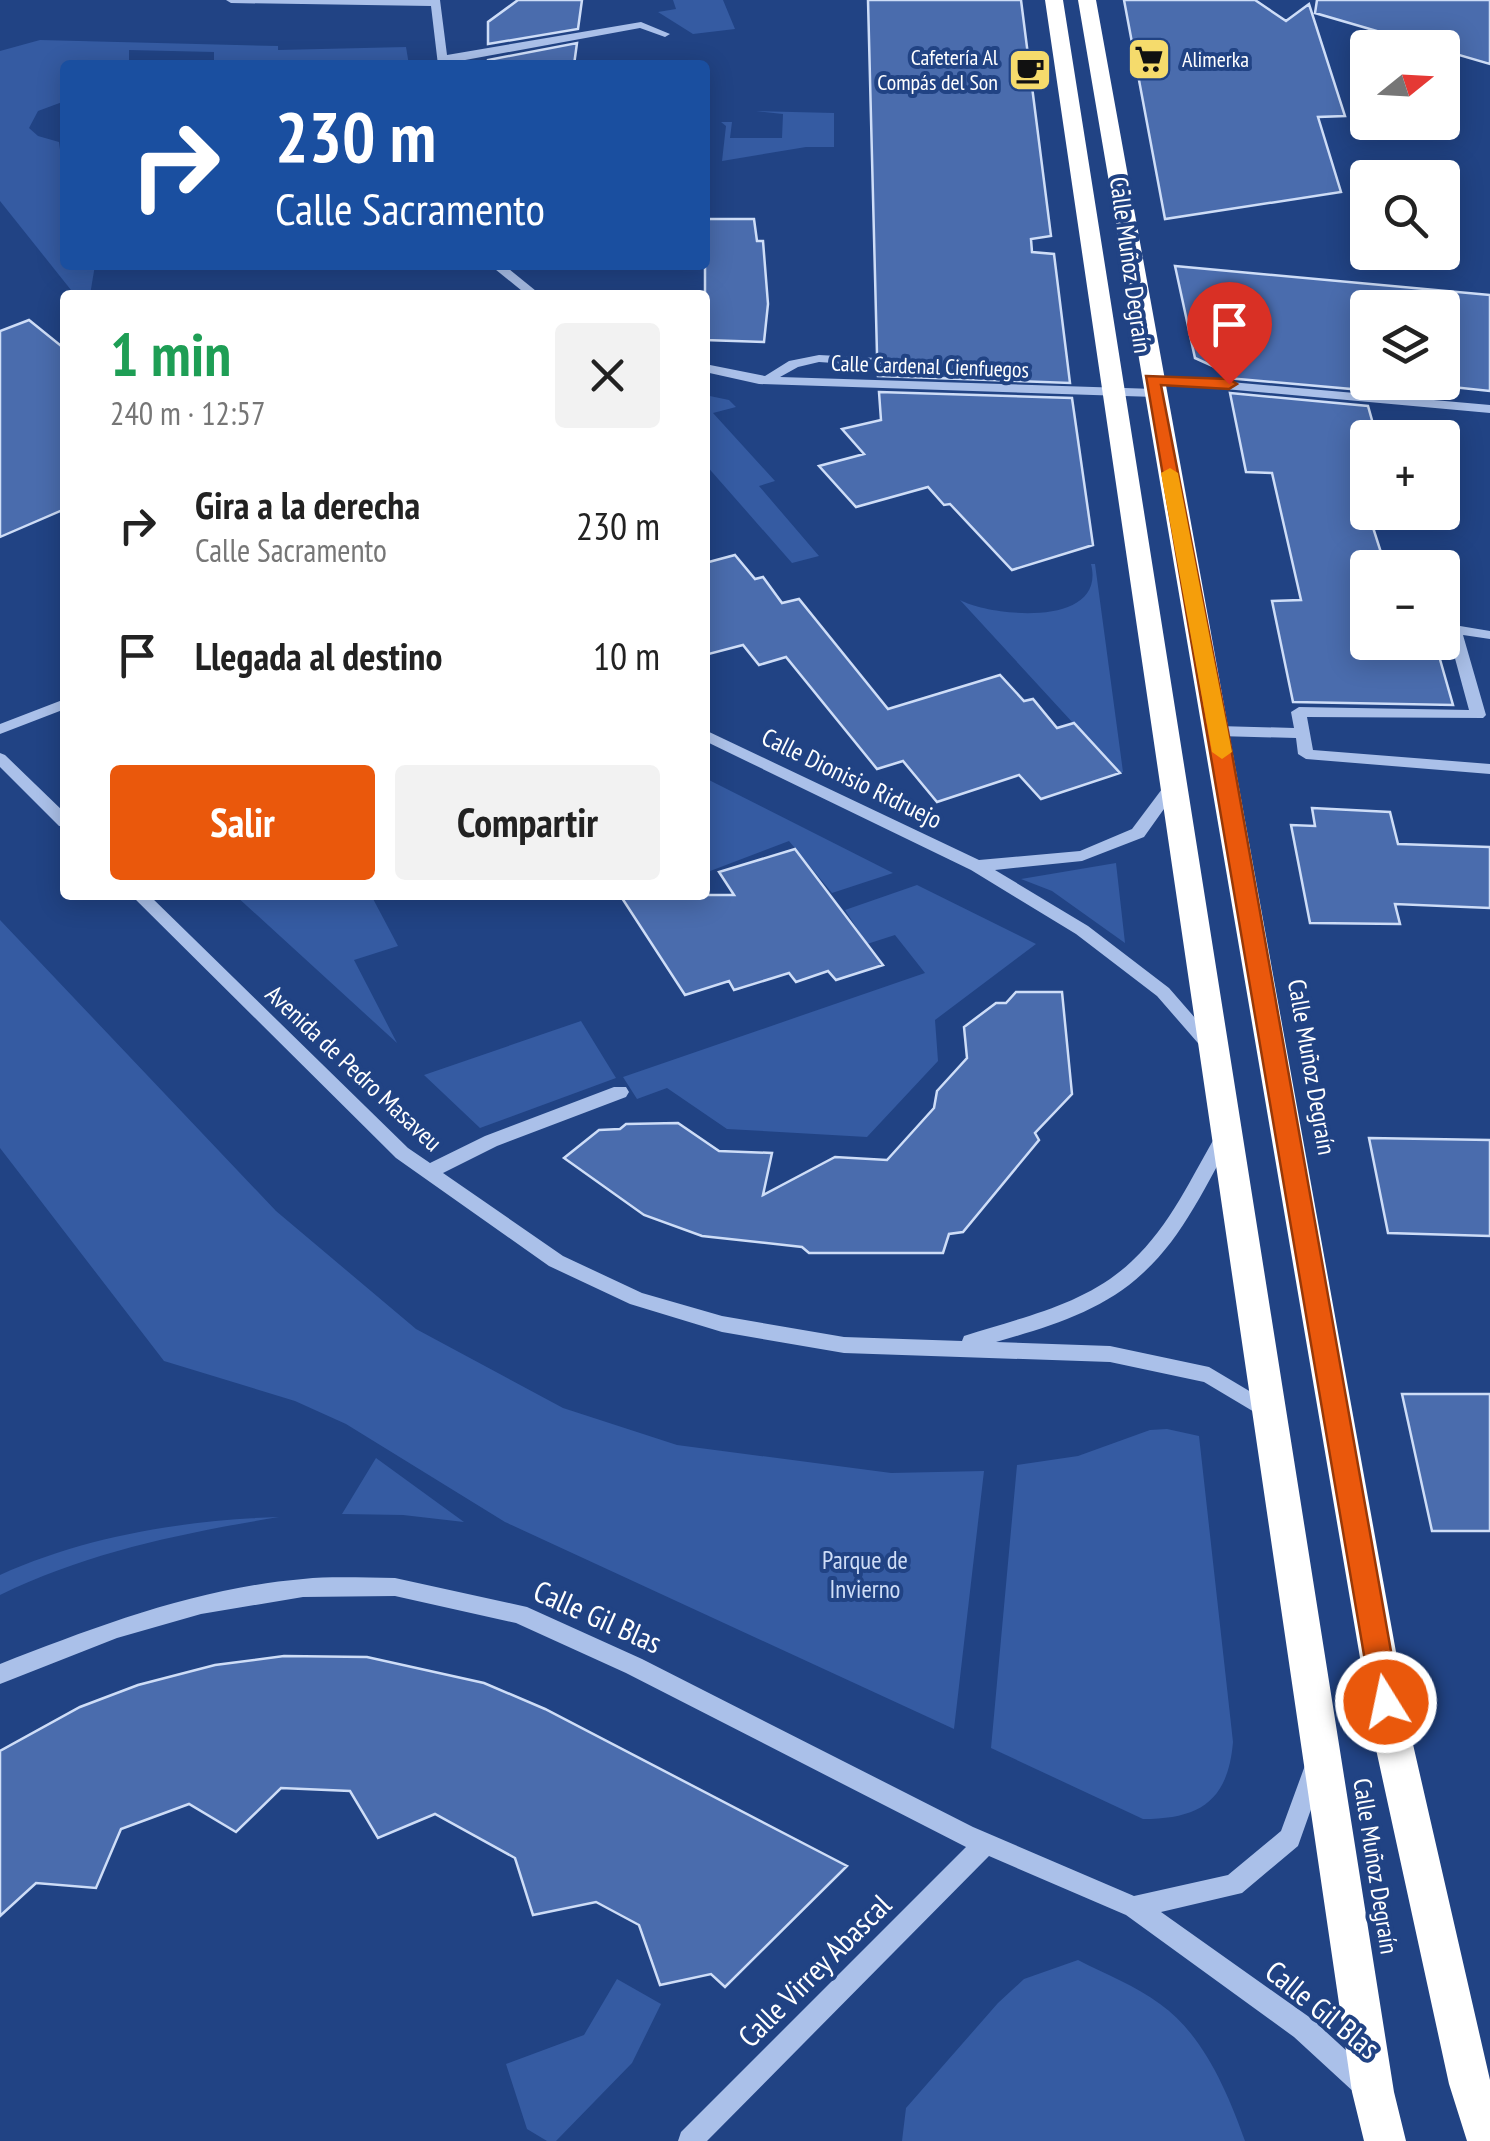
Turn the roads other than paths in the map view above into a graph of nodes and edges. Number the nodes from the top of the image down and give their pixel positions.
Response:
1 (230, 0) edge
2 (1054, 0) edge
3 (1087, 0) edge
4 (435, 1) edge
5 (666, 34) dead end
6 (443, 60) edge
7 (454, 60) edge
8 (503, 270) edge
9 (529, 290) edge
10 (877, 362) dead end
11 (710, 369) edge
12 (768, 380) junction
13 (1153, 386) junction
14 (1111, 391) junction
15 (1490, 409) edge
16 (1490, 634) edge
17 (60, 706) edge
18 (0, 728) edge
19 (1218, 731) junction
20 (1303, 732) junction
21 (710, 737) edge
22 (0, 758) edge
23 (1490, 769) edge
24 (1173, 785) junction
25 (60, 817) edge
26 (977, 866) junction
27 (144, 900) edge
28 (1210, 1046) junction
29 (620, 1092) dead end
30 (1224, 1137) junction
31 (428, 1172) junction
32 (956, 1346) junction
33 (1266, 1411) junction
34 (0, 1674) edge
35 (1320, 1752) junction
36 (985, 1844) junction
37 (1134, 1907) junction
38 (1373, 2092) junction
39 (690, 2141) edge
40 (1386, 2141) edge
41 (1488, 2141) edge

1 - 4 street
2 - 14 highway, Calle Muñoz Degraín
3 - 13 highway, Calle Muñoz Degraín
4 - 6 street
5 - 7 street
8 - 9 street
10 - 12 street
11 - 12 street, Calle Cardenal Cienfuegos
12 - 14 street, Calle Cardenal Cienfuegos
13 - 14 street, Calle Cardenal Cienfuegos
13 - 15 street, Calle Cardenal Cienfuegos
13 - 19 highway, Calle Muñoz Degraín
14 - 24 highway, Calle Muñoz Degraín
16 - 20 street
17 - 18 street
19 - 20 street
19 - 41 highway, Calle Muñoz Degraín
20 - 23 street
21 - 26 street, Calle Dionisio Ridruejo
22 - 25 street
24 - 26 street
24 - 28 highway, Calle Muñoz Degraín
26 - 28 street, Calle Dionisio Ridruejo
27 - 31 street, Avenida de Pedro Masaveu
28 - 30 highway, Calle Muñoz Degraín
29 - 31 street
30 - 32 street, Avenida de Pedro Masaveu
30 - 33 highway, Calle Muñoz Degraín
31 - 32 street, Avenida de Pedro Masaveu
32 - 33 street, Avenida de Pedro Masaveu
33 - 35 highway, Calle Muñoz Degraín
34 - 36 street, Calle Gil Blas
35 - 37 street
35 - 38 highway, Calle Muñoz Degraín
36 - 37 street, Calle Gil Blas
36 - 39 street, Calle Virrey Abascal
37 - 38 street, Calle Gil Blas
38 - 40 highway, Calle Muñoz Degraín

